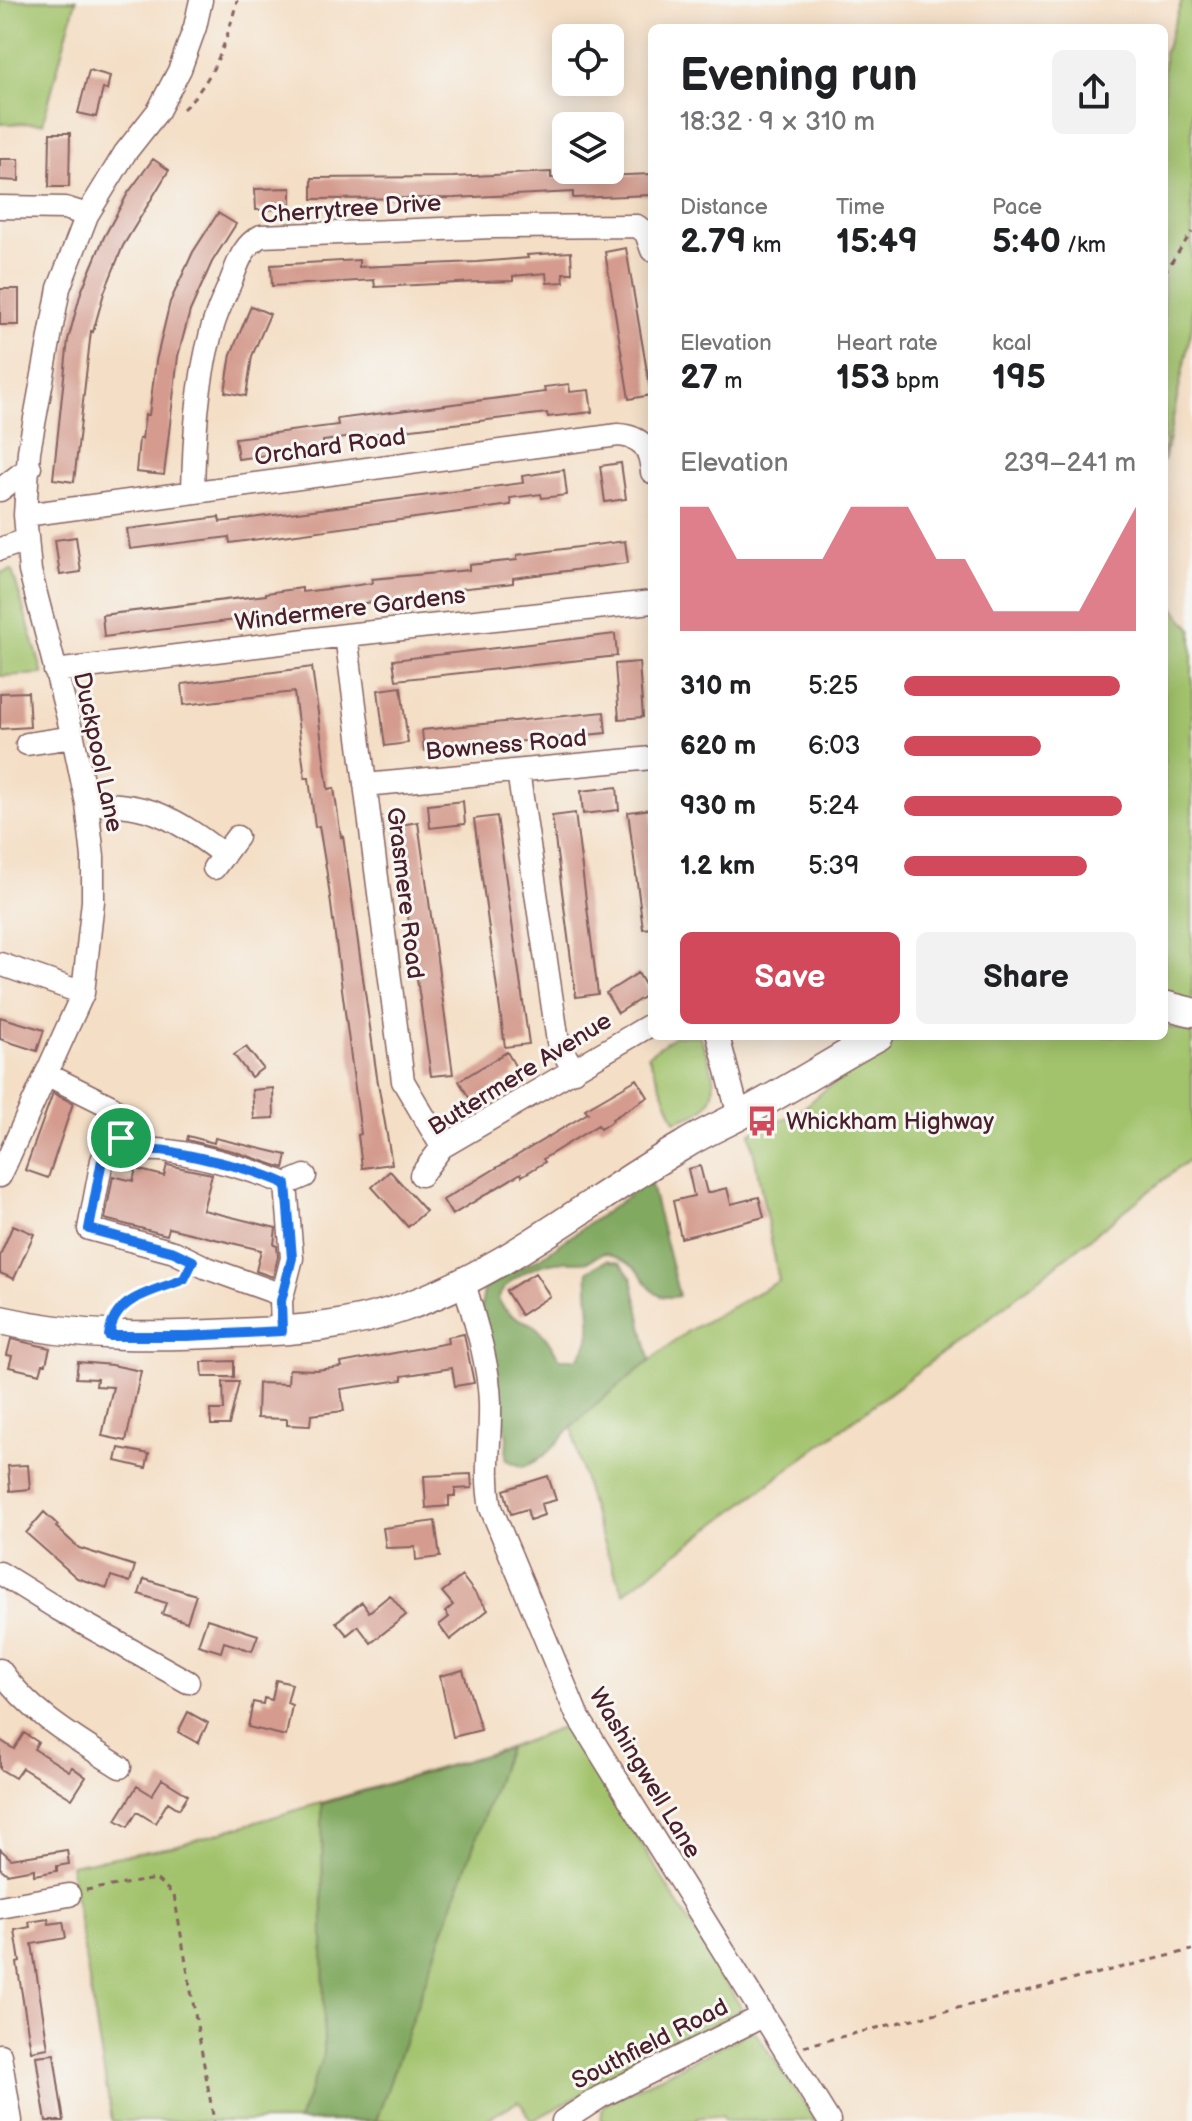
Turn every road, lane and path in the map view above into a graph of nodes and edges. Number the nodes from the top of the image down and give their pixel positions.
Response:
1 (201, 0) edge
2 (237, 0) edge
3 (174, 118) dead end
4 (0, 207) edge
5 (87, 215) junction
6 (1192, 232) edge
7 (648, 239) edge
8 (1168, 267) edge
9 (646, 438) edge
10 (30, 467) junction
11 (0, 490) edge
12 (193, 492) junction
13 (25, 515) junction
14 (27, 540) junction
15 (0, 549) edge
16 (648, 602) edge
17 (346, 635) junction
18 (55, 671) junction
19 (73, 737) junction
20 (27, 744) dead end
21 (648, 758) edge
22 (518, 771) junction
23 (365, 785) junction
24 (87, 804) junction
25 (225, 853) dead end
26 (0, 964) edge
27 (83, 993) junction
28 (1168, 1006) edge
29 (1192, 1012) edge
30 (648, 1026) edge
31 (719, 1040) edge
32 (872, 1040) edge
33 (574, 1071) junction
34 (46, 1074) junction
35 (739, 1116) junction
36 (121, 1138) junction
37 (442, 1147) junction
38 (421, 1175) dead end
39 (0, 1176) edge
40 (193, 1261) junction
41 (464, 1283) junction
42 (282, 1295) junction
43 (0, 1320) edge
44 (282, 1331) junction
45 (109, 1336) junction
46 (0, 1573) edge
47 (0, 1670) edge
48 (188, 1682) dead end
49 (120, 1767) dead end
50 (69, 1895) joint
51 (0, 1907) edge
52 (1192, 1950) edge
53 (763, 2016) junction
54 (786, 2051) junction
55 (0, 2055) edge
56 (11, 2121) edge
57 (214, 2121) edge
58 (563, 2121) edge
59 (829, 2121) edge

1 - 5 street, Duckpool Lane
2 - 3 path
4 - 5 street
5 - 10 street, Duckpool Lane
6 - 8 path
7 - 12 street, Cherrytree Drive
9 - 12 street, Orchard Road
10 - 11 street
10 - 13 street, Duckpool Lane
12 - 13 street, Orchard Road
13 - 14 street, Duckpool Lane
14 - 15 street
14 - 18 street, Duckpool Lane
16 - 17 street, Windermere Gardens
17 - 18 street, Windermere Gardens
17 - 23 street, Grasmere Road
18 - 19 street, Duckpool Lane
19 - 20 street
19 - 24 street, Duckpool Lane
21 - 22 street, Bowness Road
22 - 23 street, Bowness Road
22 - 33 street
23 - 37 street, Grasmere Road
24 - 25 street
24 - 27 street, Duckpool Lane
26 - 27 street
27 - 34 street, Duckpool Lane
28 - 29 main road
30 - 33 street, Buttermere Avenue
31 - 35 street
32 - 35 main road
33 - 37 street, Buttermere Avenue
34 - 36 street
34 - 39 street, Duckpool Lane
35 - 41 main road
36 - 40 street
36 - 42 street
37 - 38 street, Buttermere Avenue
40 - 42 street
40 - 45 path
41 - 44 main road
41 - 53 street, Washingwell Lane
42 - 44 street
43 - 45 main road
44 - 45 main road
46 - 48 street
47 - 49 street
50 - 51 street
50 - 57 path
52 - 54 path
53 - 54 street, Washingwell Lane
53 - 58 street, Southfield Road
54 - 59 street, Washingwell Lane
55 - 56 street

